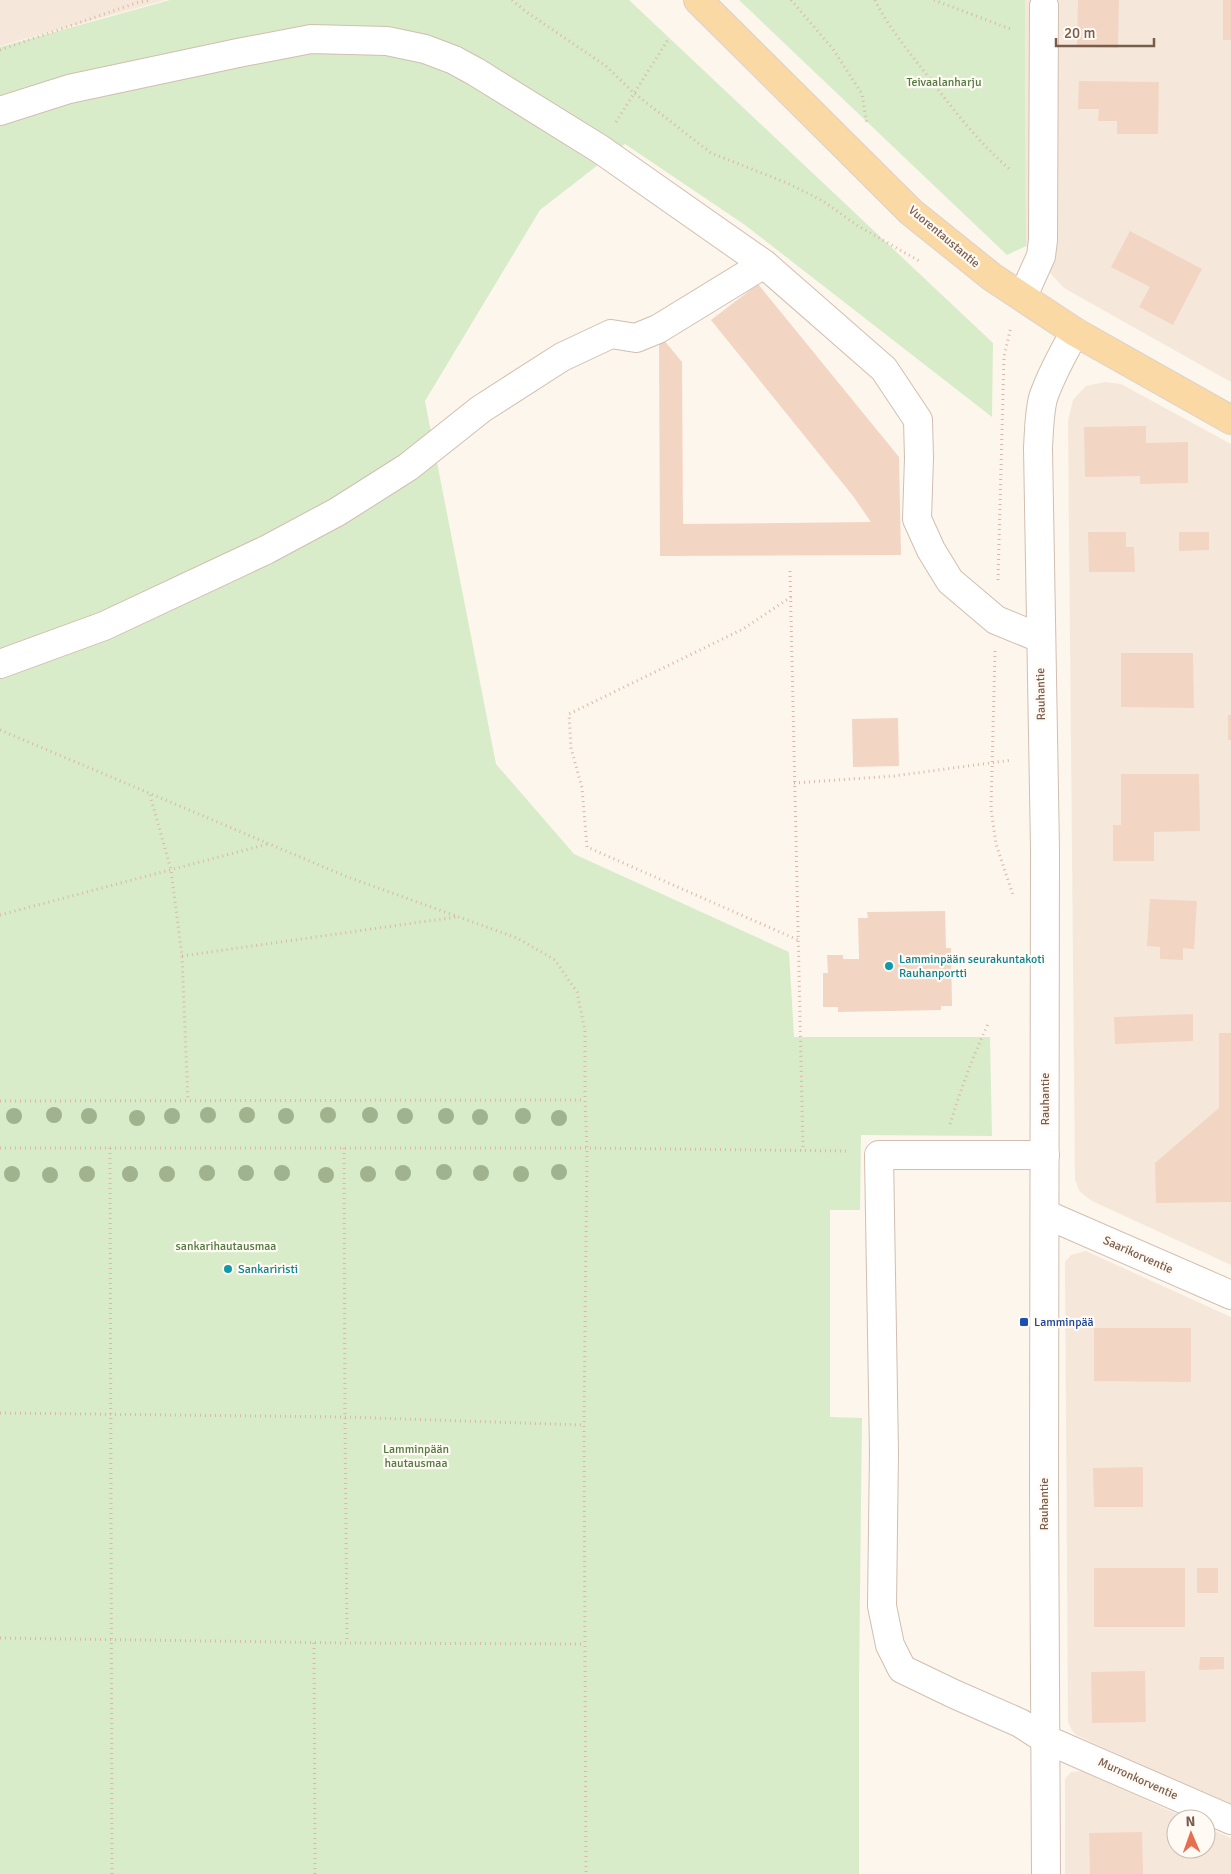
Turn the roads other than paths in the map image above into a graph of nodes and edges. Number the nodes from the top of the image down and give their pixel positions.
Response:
1 (698, 0) edge
2 (1044, 6) dead end
3 (0, 111) edge
4 (764, 264) junction
5 (1024, 296) junction
6 (1075, 332) junction
7 (1231, 420) edge
8 (1040, 638) junction
9 (0, 664) edge
10 (1045, 1154) junction
11 (1045, 1214) junction
12 (1231, 1295) edge
13 (1045, 1739) junction
14 (1231, 1820) edge
15 (1046, 1874) edge

1 - 5 main road, Vuorentaustantie
2 - 5 street
3 - 4 street
4 - 8 street
4 - 9 street
5 - 6 main road, Vuorentaustantie
6 - 7 main road, Vuorentaustantie
6 - 8 street, Rauhantie
8 - 10 street, Rauhantie
10 - 11 street, Rauhantie
10 - 13 street, Murronkorventie
11 - 12 street, Saarikorventie
11 - 13 street, Rauhantie
13 - 14 street, Murronkorventie
13 - 15 street, Rauhantie

